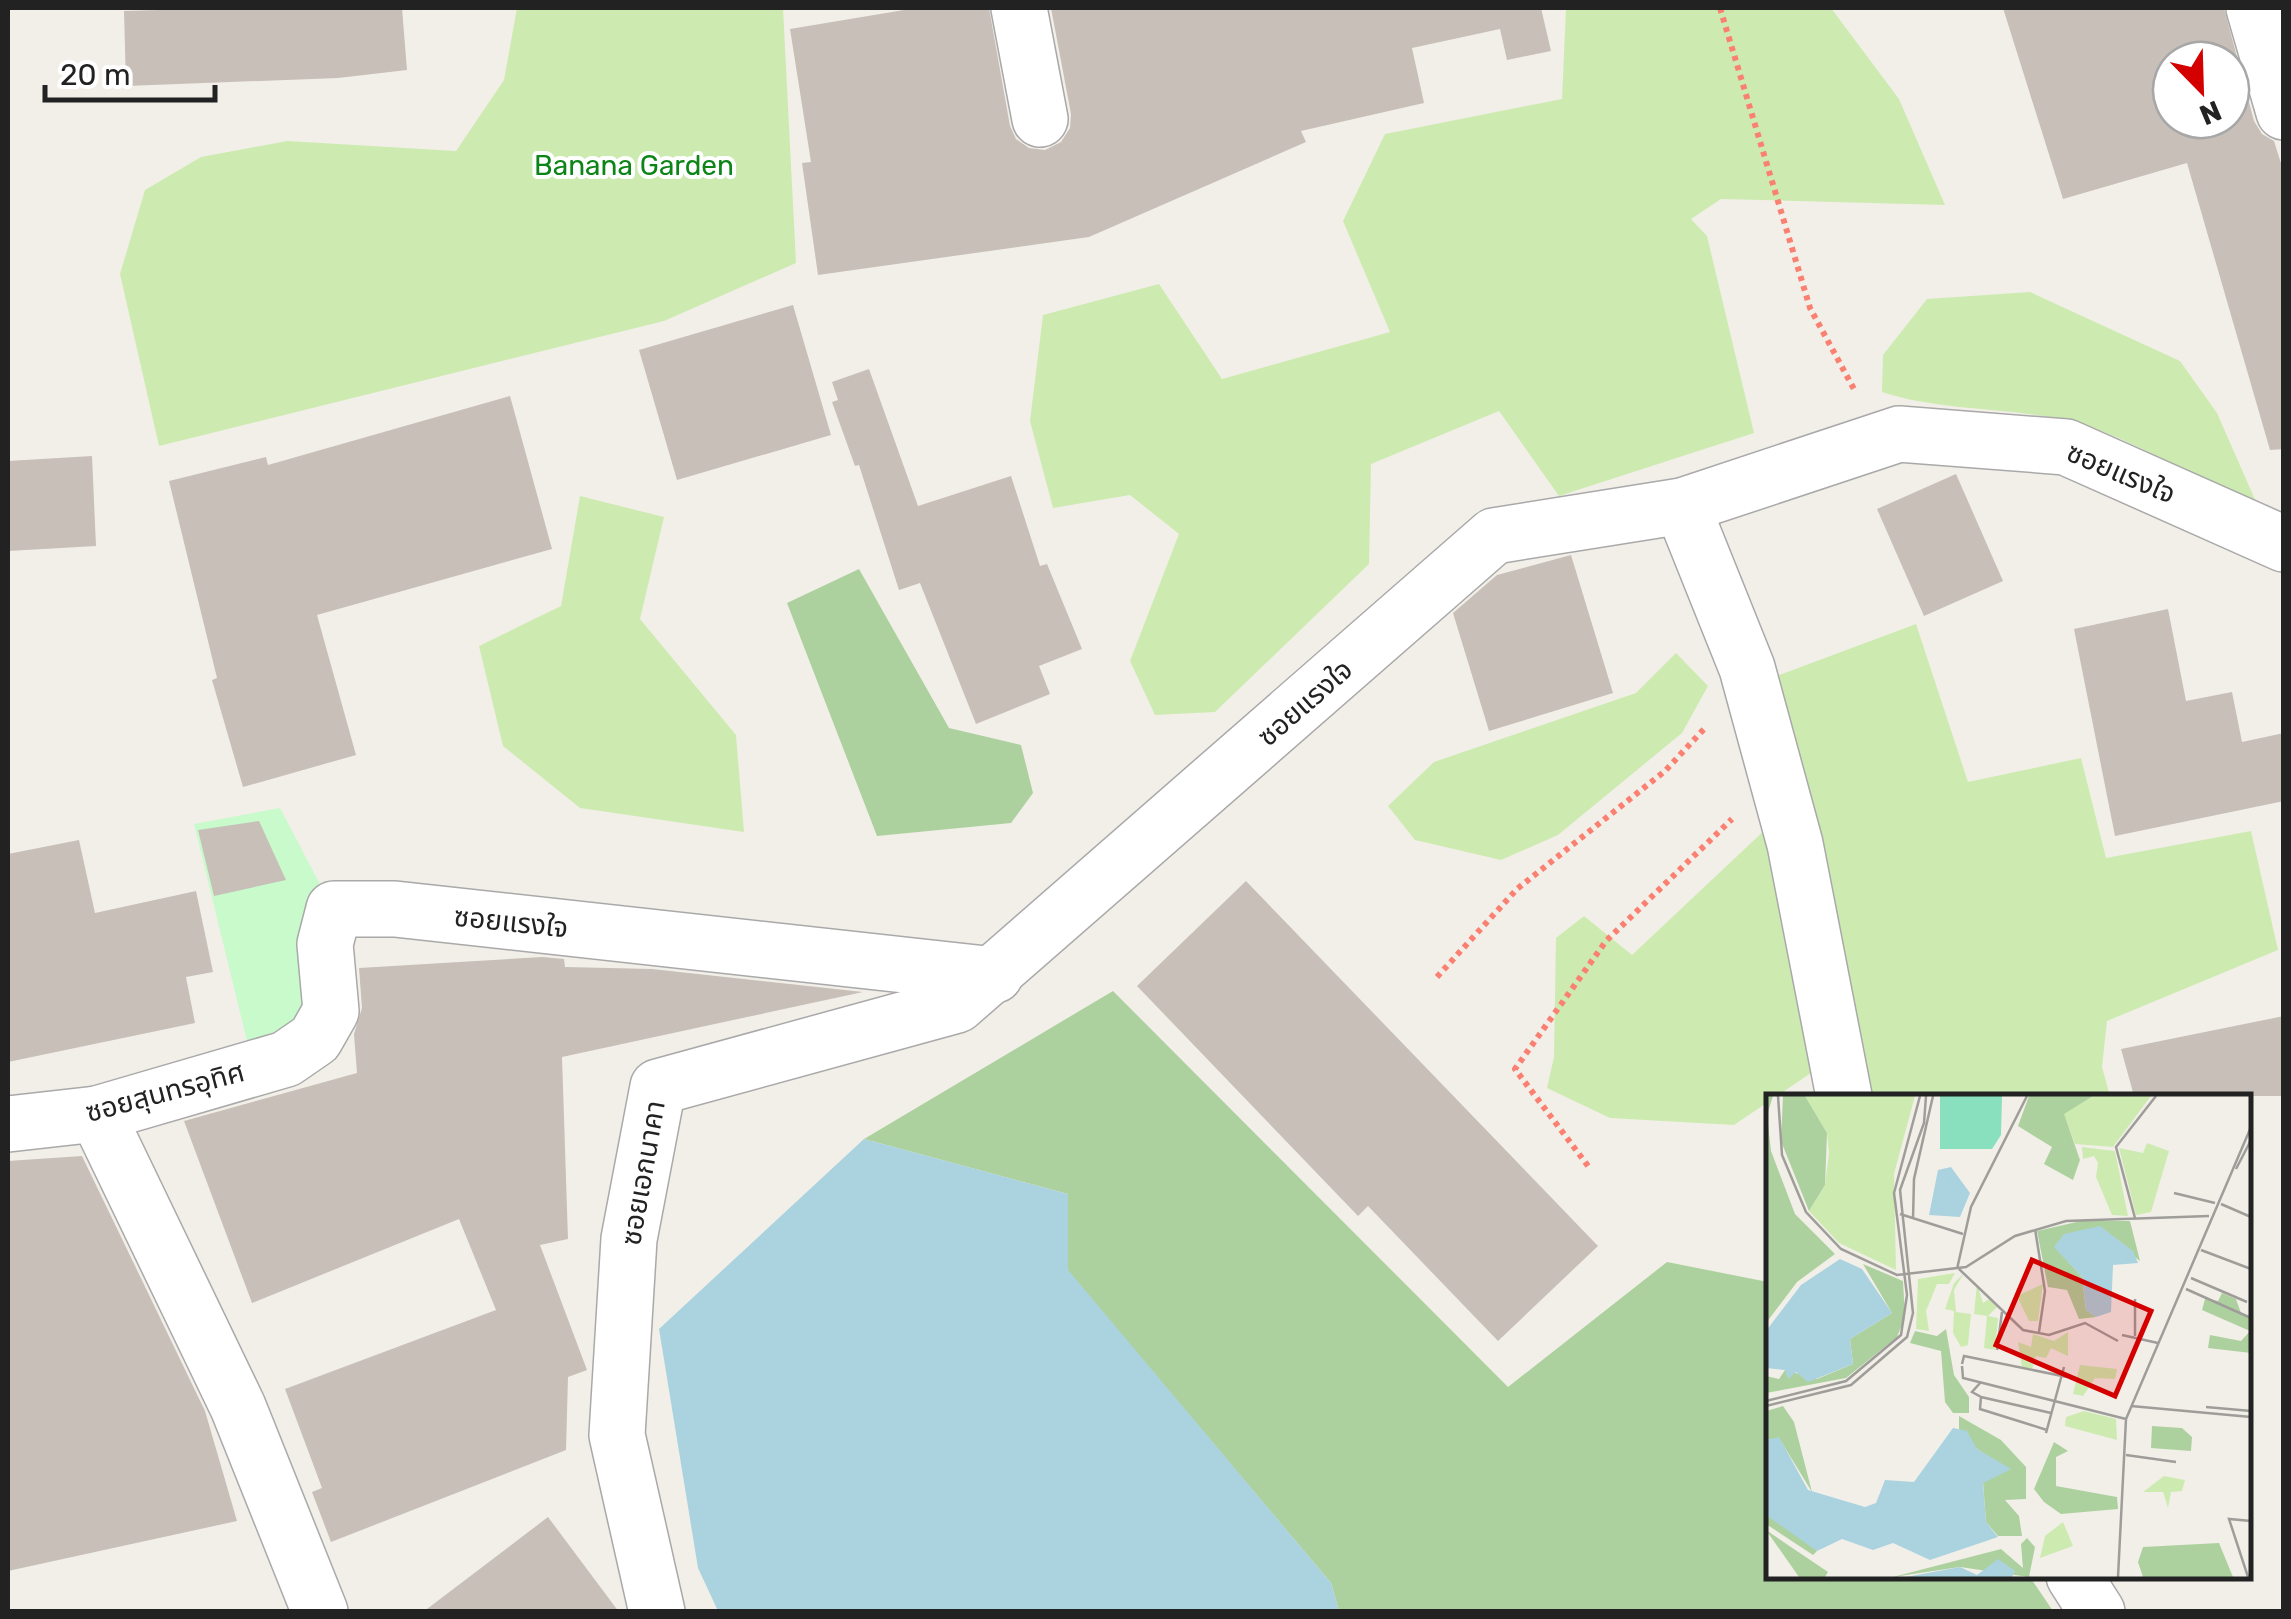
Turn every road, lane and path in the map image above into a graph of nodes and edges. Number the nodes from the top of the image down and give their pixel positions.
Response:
1 (1019, 8) edge
2 (1720, 8) edge
3 (2254, 8) edge
4 (2284, 112) edge
5 (1040, 119) dead end
6 (1899, 434) junction
7 (1682, 506) junction
8 (2284, 544) edge
9 (1750, 681) junction
10 (1776, 777) junction
11 (995, 975) junction
12 (1436, 977) dead end
13 (314, 1039) joint
14 (1844, 1094) edge
15 (97, 1114) junction
16 (8, 1124) edge
17 (1588, 1166) dead end
18 (2076, 1579) edge
19 (320, 1612) edge
20 (657, 1612) edge
21 (2097, 1612) edge

1 - 5 street
2 - 6 path
3 - 4 street
6 - 7 street, ซอยแรงใจ
6 - 8 street, ซอยแรงใจ
7 - 9 street
7 - 11 street, ซอยแรงใจ
9 - 10 street
9 - 12 path
10 - 14 street
10 - 17 path
11 - 13 street, ซอยแรงใจ
11 - 20 street, ซอยเอกนาคา
13 - 15 street, ซอยสุนทรอุทิศ
15 - 16 street, ซอยสุนทรอุทิศ
15 - 19 street
18 - 21 street

